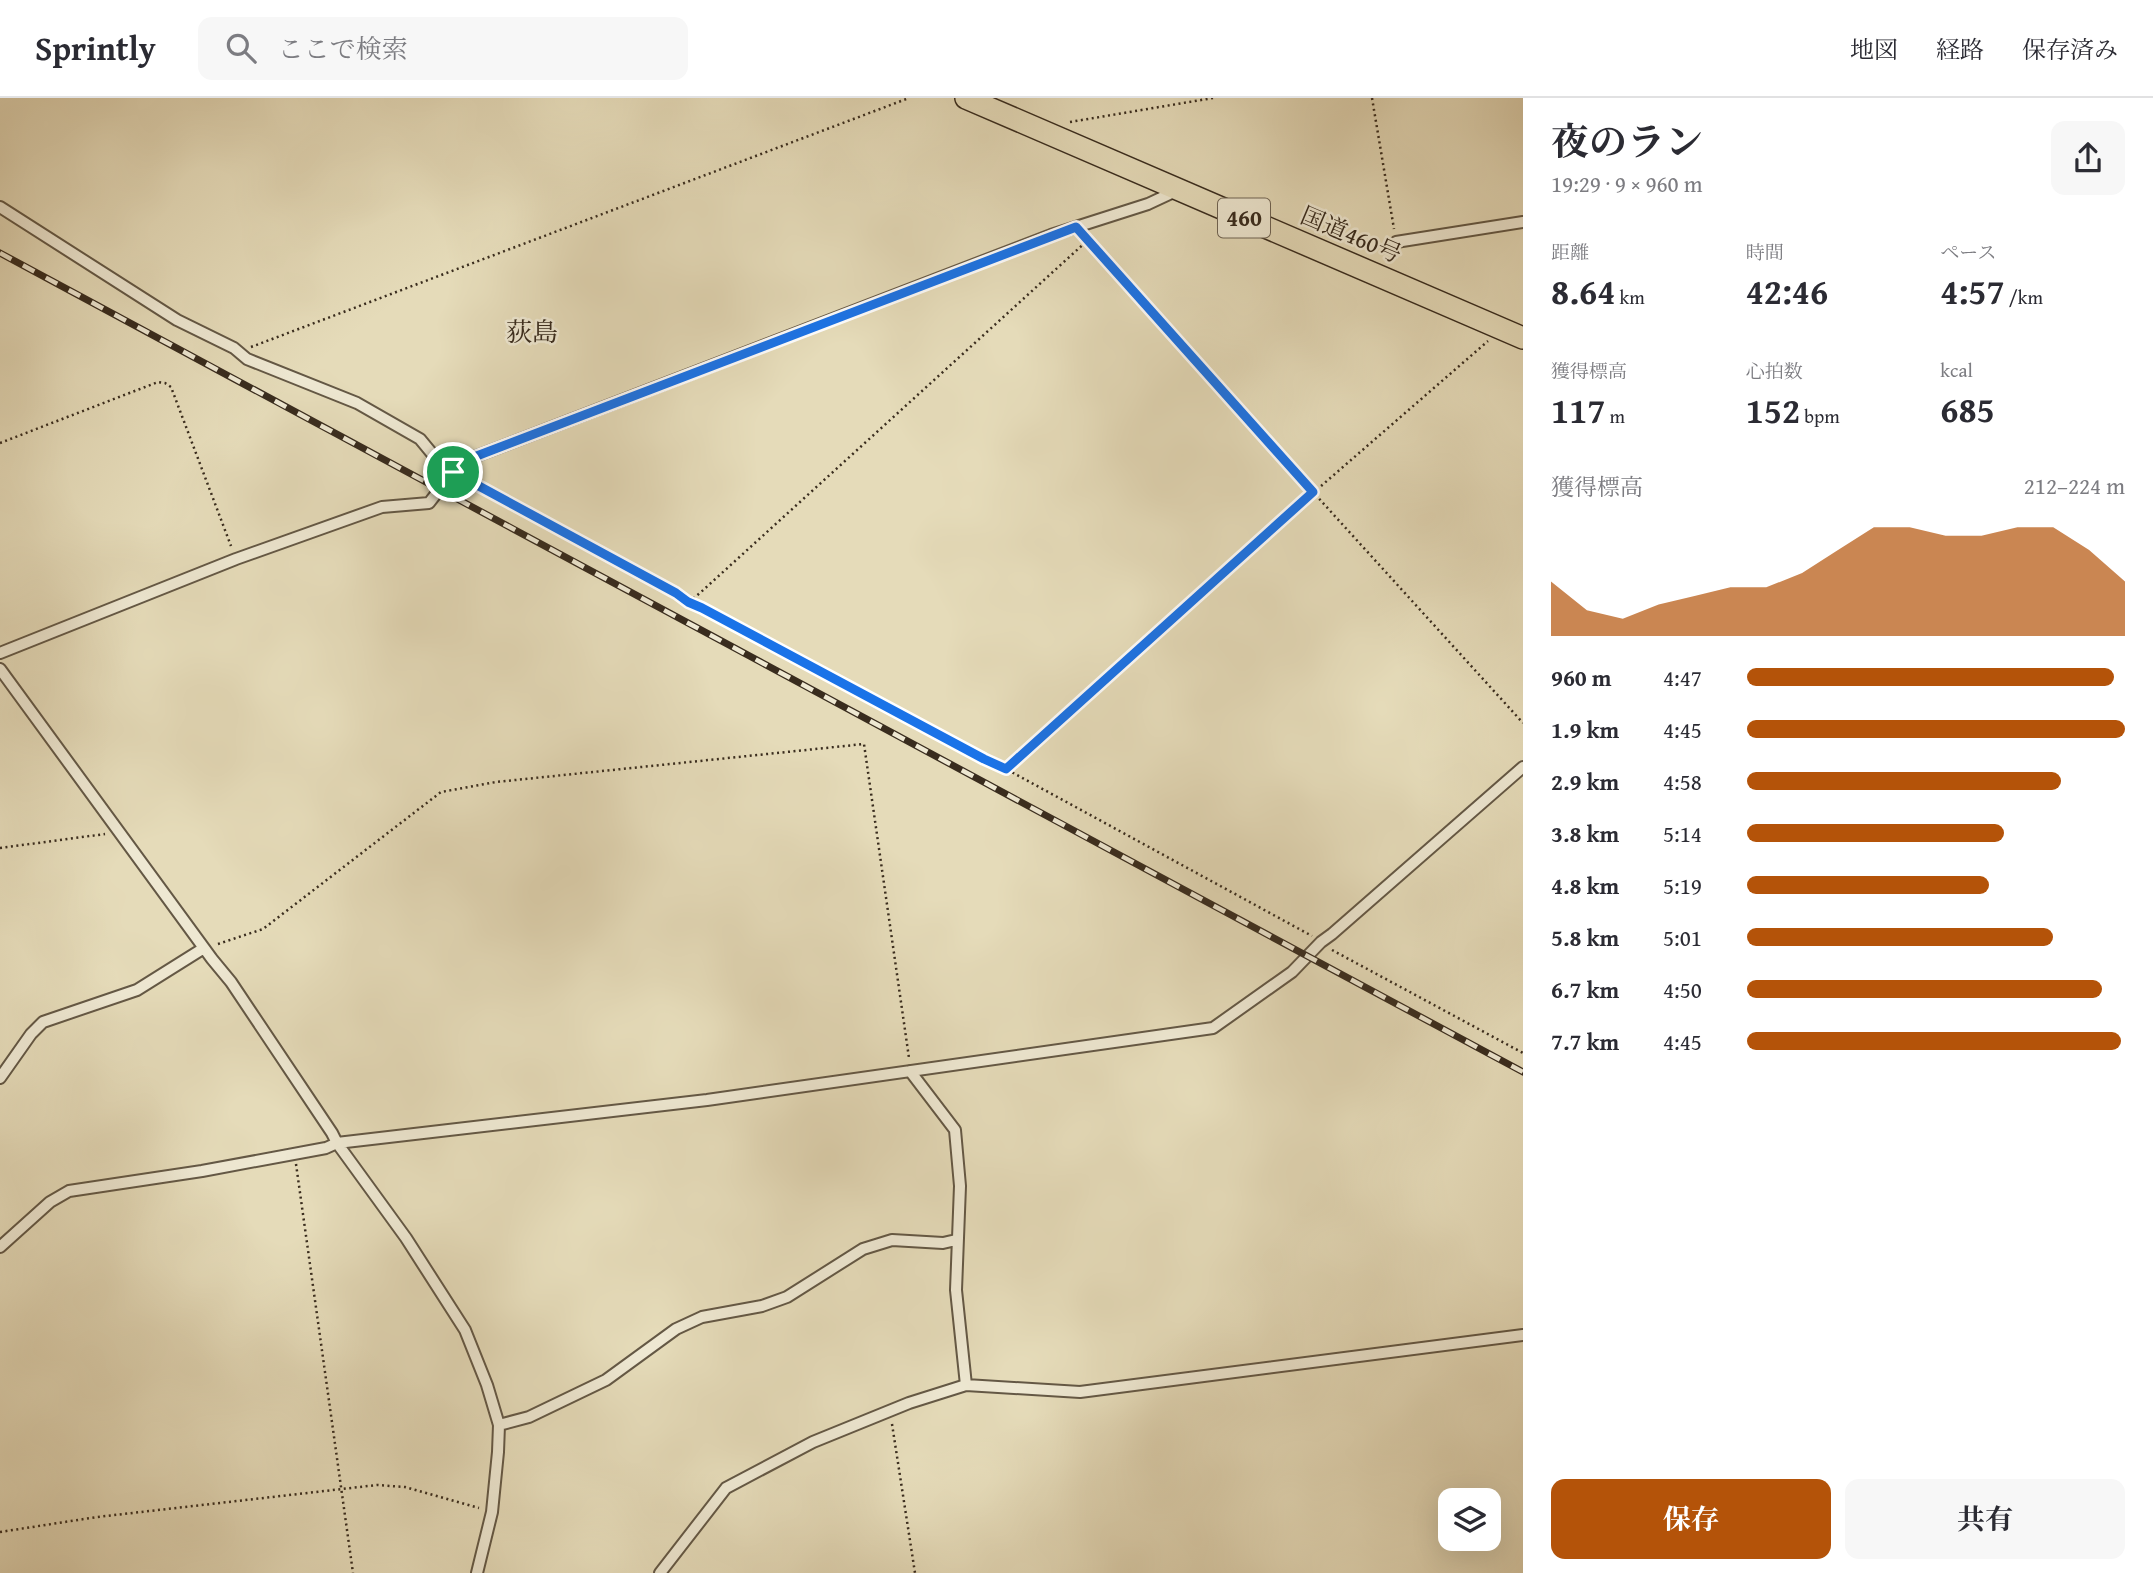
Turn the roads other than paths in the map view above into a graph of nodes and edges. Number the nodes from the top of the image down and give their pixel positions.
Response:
1 (966, 98) edge
2 (1178, 189) junction
3 (0, 207) edge
4 (1523, 222) edge
5 (1396, 242) road end
6 (1523, 338) edge
7 (453, 472) junction
8 (0, 653) edge
9 (0, 669) edge
10 (1523, 767) edge
11 (204, 948) junction
12 (910, 1071) junction
13 (0, 1077) edge
14 (337, 1143) junction
15 (956, 1240) junction
16 (0, 1247) edge
17 (1523, 1335) edge
18 (966, 1385) junction
19 (499, 1425) junction
20 (477, 1573) edge
21 (660, 1573) edge

1 - 2 highway, 国道460号 / 460
2 - 6 highway, 国道460号 / 460
2 - 7 street
3 - 7 street
4 - 5 street
7 - 8 street
9 - 11 street
10 - 12 street
11 - 13 street
11 - 14 street
12 - 14 street
12 - 15 street
14 - 16 street
14 - 19 street
15 - 18 street
15 - 19 street
17 - 18 street
18 - 21 street
19 - 20 street

